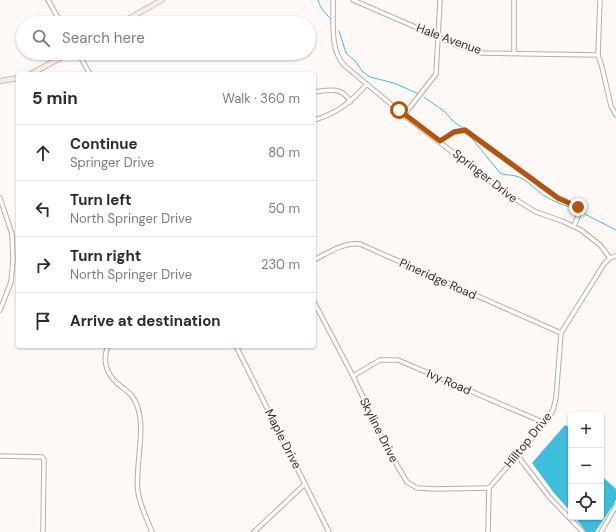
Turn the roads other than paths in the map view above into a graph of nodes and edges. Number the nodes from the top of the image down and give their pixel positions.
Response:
1 (48, 0) edge
2 (162, 0) edge
3 (333, 0) edge
4 (353, 0) edge
5 (440, 0) edge
6 (514, 0) edge
7 (600, 0) edge
8 (57, 16) edge
9 (133, 16) edge
10 (438, 37) junction
11 (514, 53) junction
12 (598, 55) junction
13 (56, 60) edge
14 (82, 60) edge
15 (35, 72) edge
16 (89, 72) edge
17 (16, 78) edge
18 (0, 81) edge
19 (367, 84) junction
20 (316, 92) edge
21 (350, 102) junction
22 (404, 114) junction
23 (616, 115) edge
24 (316, 119) edge
25 (440, 141) junction
26 (0, 198) edge
27 (574, 226) junction
28 (616, 256) edge
29 (610, 258) junction
30 (316, 259) edge
31 (316, 306) edge
32 (0, 310) edge
33 (561, 333) junction
34 (107, 348) edge
35 (237, 348) edge
36 (353, 376) junction
37 (545, 423) junction
38 (517, 455) junction
39 (0, 456) edge
40 (305, 484) junction
41 (489, 488) junction
42 (616, 506) edge
43 (43, 532) edge
44 (152, 532) edge
45 (254, 532) edge
46 (329, 532) edge
47 (488, 532) edge
48 (583, 532) edge
49 (601, 532) edge

1 - 8 street
2 - 9 street
3 - 19 street, Springer Drive
4 - 10 street, Hale Avenue
5 - 10 street
6 - 11 street
7 - 12 street
10 - 11 street, Hale Avenue
10 - 22 street
11 - 12 street, Hale Avenue
12 - 23 street
13 - 15 street
14 - 16 street
17 - 18 street
19 - 21 street
19 - 22 street, Springer Drive
20 - 21 street
21 - 24 street
22 - 25 street, Springer Drive
25 - 27 street, Springer Drive
25 - 27 street
26 - 32 street
27 - 29 street, Springer Drive
28 - 29 street
29 - 33 street, Hilltop Drive
30 - 33 street, Pineridge Road
31 - 36 street, Skyline Drive
33 - 37 street, Hilltop Drive
34 - 44 street
35 - 40 street, Maple Drive
36 - 37 street, Ivy Road
36 - 41 street, Skyline Drive
37 - 38 street, Hilltop Drive
38 - 41 street, Hilltop Drive
38 - 48 street
39 - 43 street
40 - 45 street
40 - 46 street, Maple Drive
41 - 47 street
42 - 49 street

